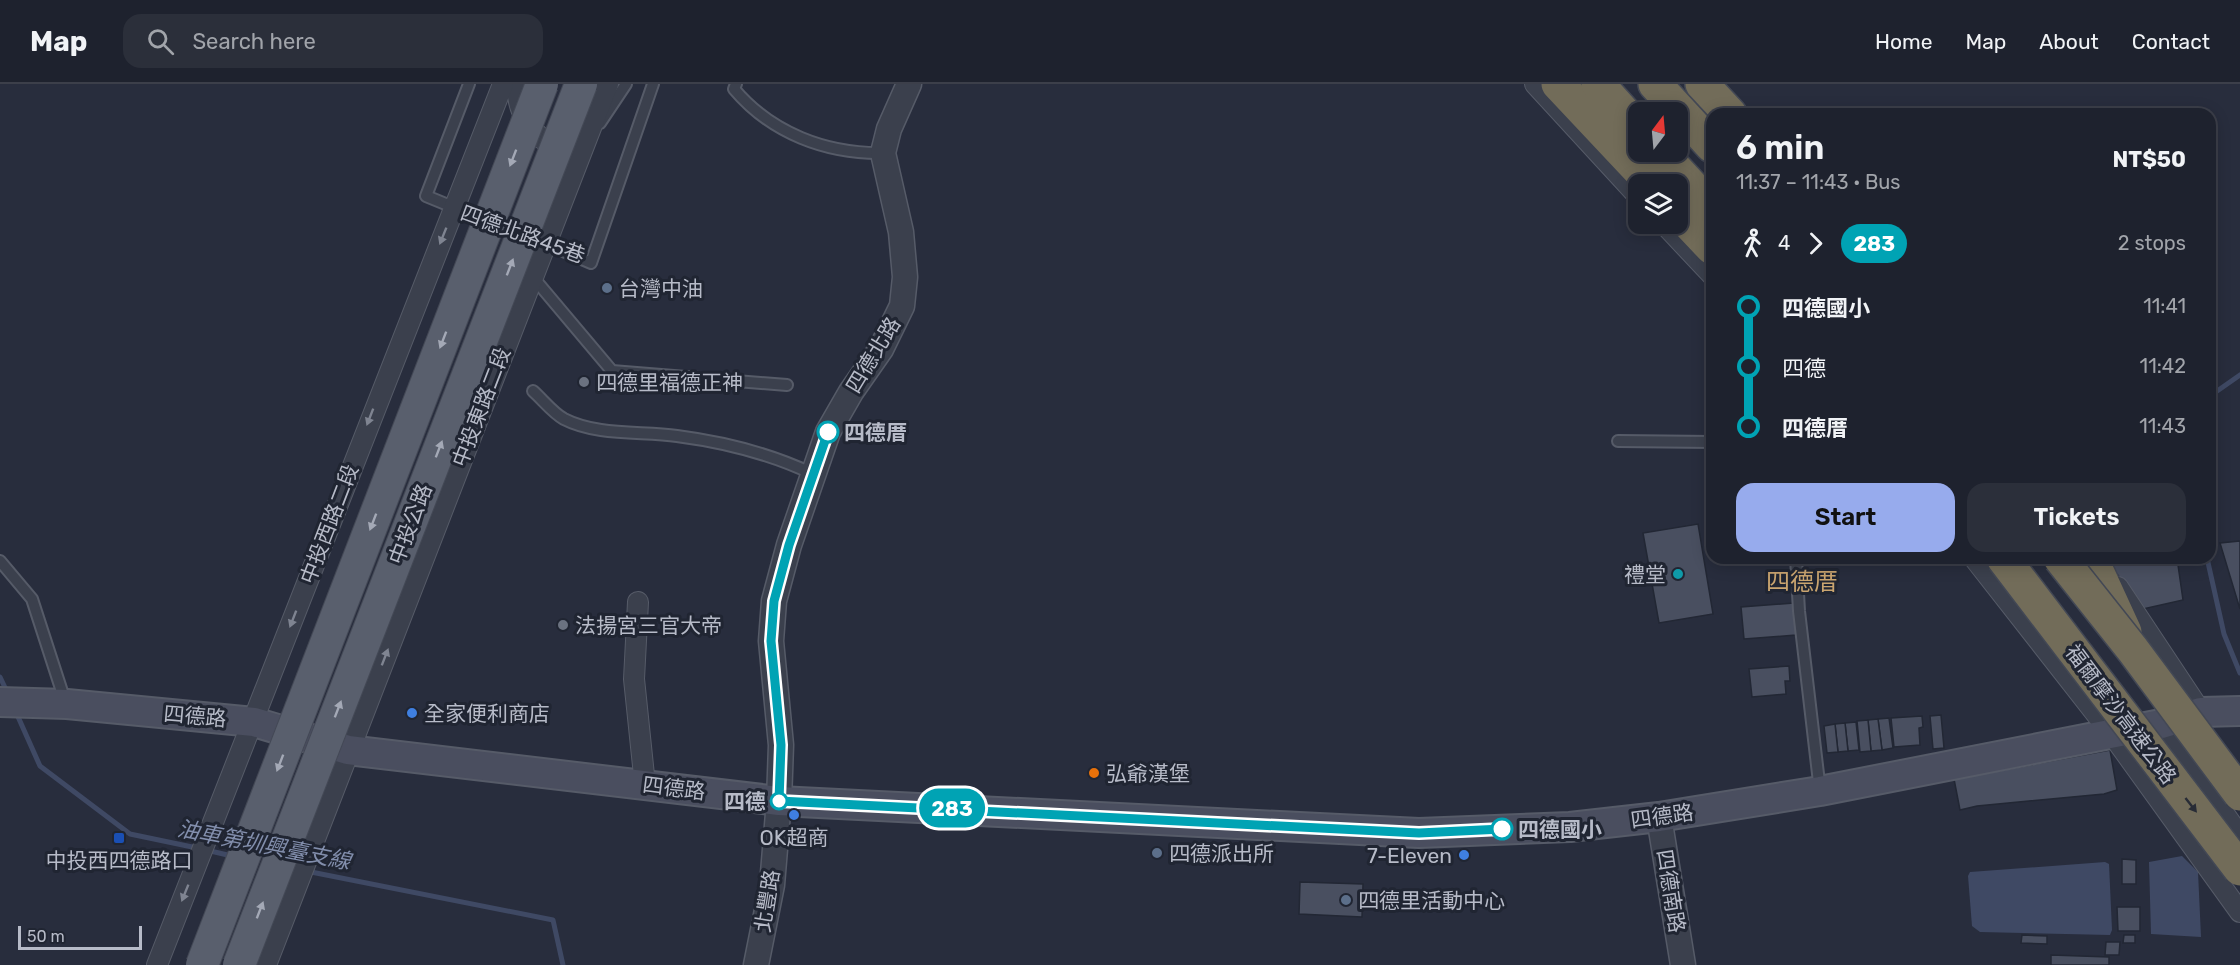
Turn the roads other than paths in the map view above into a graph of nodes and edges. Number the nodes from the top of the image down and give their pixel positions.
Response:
1 (469, 84) edge
2 (503, 84) edge
3 (517, 84) edge
4 (542, 84) edge
5 (581, 84) edge
6 (608, 84) edge
7 (626, 84) edge
8 (653, 84) edge
9 (736, 84) edge
10 (909, 84) edge
11 (1534, 84) edge
12 (1558, 84) edge
13 (1598, 84) edge
14 (1655, 84) edge
15 (1702, 84) edge
16 (1714, 84) edge
17 (1724, 108) edge
18 (1736, 108) edge
19 (1628, 117) edge
20 (1706, 139) edge
21 (586, 143) junction
22 (883, 153) junction
23 (1669, 162) edge
24 (1643, 174) edge
25 (1628, 185) edge
26 (1706, 202) edge
27 (454, 209) junction
28 (1688, 223) edge
29 (1673, 234) edge
30 (1706, 242) edge
31 (545, 243) junction
32 (1706, 269) edge
33 (532, 276) junction
34 (787, 385) dead end
35 (533, 391) dead end
36 (1618, 441) dead end
37 (1706, 442) edge
38 (813, 474) junction
39 (0, 561) edge
40 (1796, 564) edge
41 (1979, 564) edge
42 (1991, 564) edge
43 (2007, 564) edge
44 (2065, 564) edge
45 (2094, 564) edge
46 (2104, 564) edge
47 (638, 602) dead end
48 (2133, 650) junction
49 (2089, 673) junction
50 (0, 702) edge
51 (53, 703) junction
52 (2223, 712) edge
53 (254, 722) junction
54 (2162, 724) junction
55 (2111, 733) junction
56 (348, 750) junction
57 (645, 785) junction
58 (1820, 791) junction
59 (2240, 794) edge
60 (779, 801) junction
61 (1659, 817) junction
62 (2240, 836) edge
63 (2240, 869) edge
64 (2240, 912) edge
65 (157, 965) edge
66 (202, 965) edge
67 (239, 965) edge
68 (266, 965) edge
69 (756, 965) edge
70 (1683, 965) edge

1 - 27 lane, 四德北路45巷
2 - 27 street, 中投西路二段
3 - 21 street
4 -> 66 main road, 中投公路, bridge
67 -> 5 main road, 中投公路, bridge
6 - 21 street, 中投東路二段
7 - 21 lane
8 - 31 lane, 四德北路45巷
9 - 22 lane
10 - 22 street, 四德北路
11 - 25 street
12 - 24 highway
13 - 19 highway
14 - 20 highway
15 - 17 highway
16 - 18 street
21 - 31 street, 中投東路二段
22 - 38 street, 四德北路
23 - 26 highway
27 - 31 lane, 四德北路45巷
27 -> 53 street, 中投西路二段
28 - 30 highway
29 - 32 street
31 - 33 street, 中投東路二段
33 - 34 lane
56 -> 33 street, 中投東路二段
35 - 38 lane
36 - 37 lane
38 - 60 street, 四德北路
39 - 51 lane
40 - 58 lane
41 - 55 street
42 - 49 highway, bridge
43 - 49 highway, 福爾摩沙高速公路, bridge
44 - 48 highway, bridge
45 - 48 highway, bridge
46 - 52 street
47 - 57 street
48 - 59 highway, bridge
49 -> 63 highway, 福爾摩沙高速公路, bridge
50 - 51 main road, 四德路
51 - 53 main road, 四德路
52 - 54 main road, 四德路
53 - 56 main road, 四德路
53 -> 65 street, 中投西路二段
54 - 55 main road, 四德路
54 - 62 street
55 - 58 main road, 四德路
55 - 64 street
56 - 57 main road, 四德路
56 - 68 street, 中投東路二段
57 - 60 main road, 四德路
58 - 61 main road, 四德路
60 - 61 main road, 四德路
60 - 69 street, 北豐路
61 - 70 street, 四德南路

